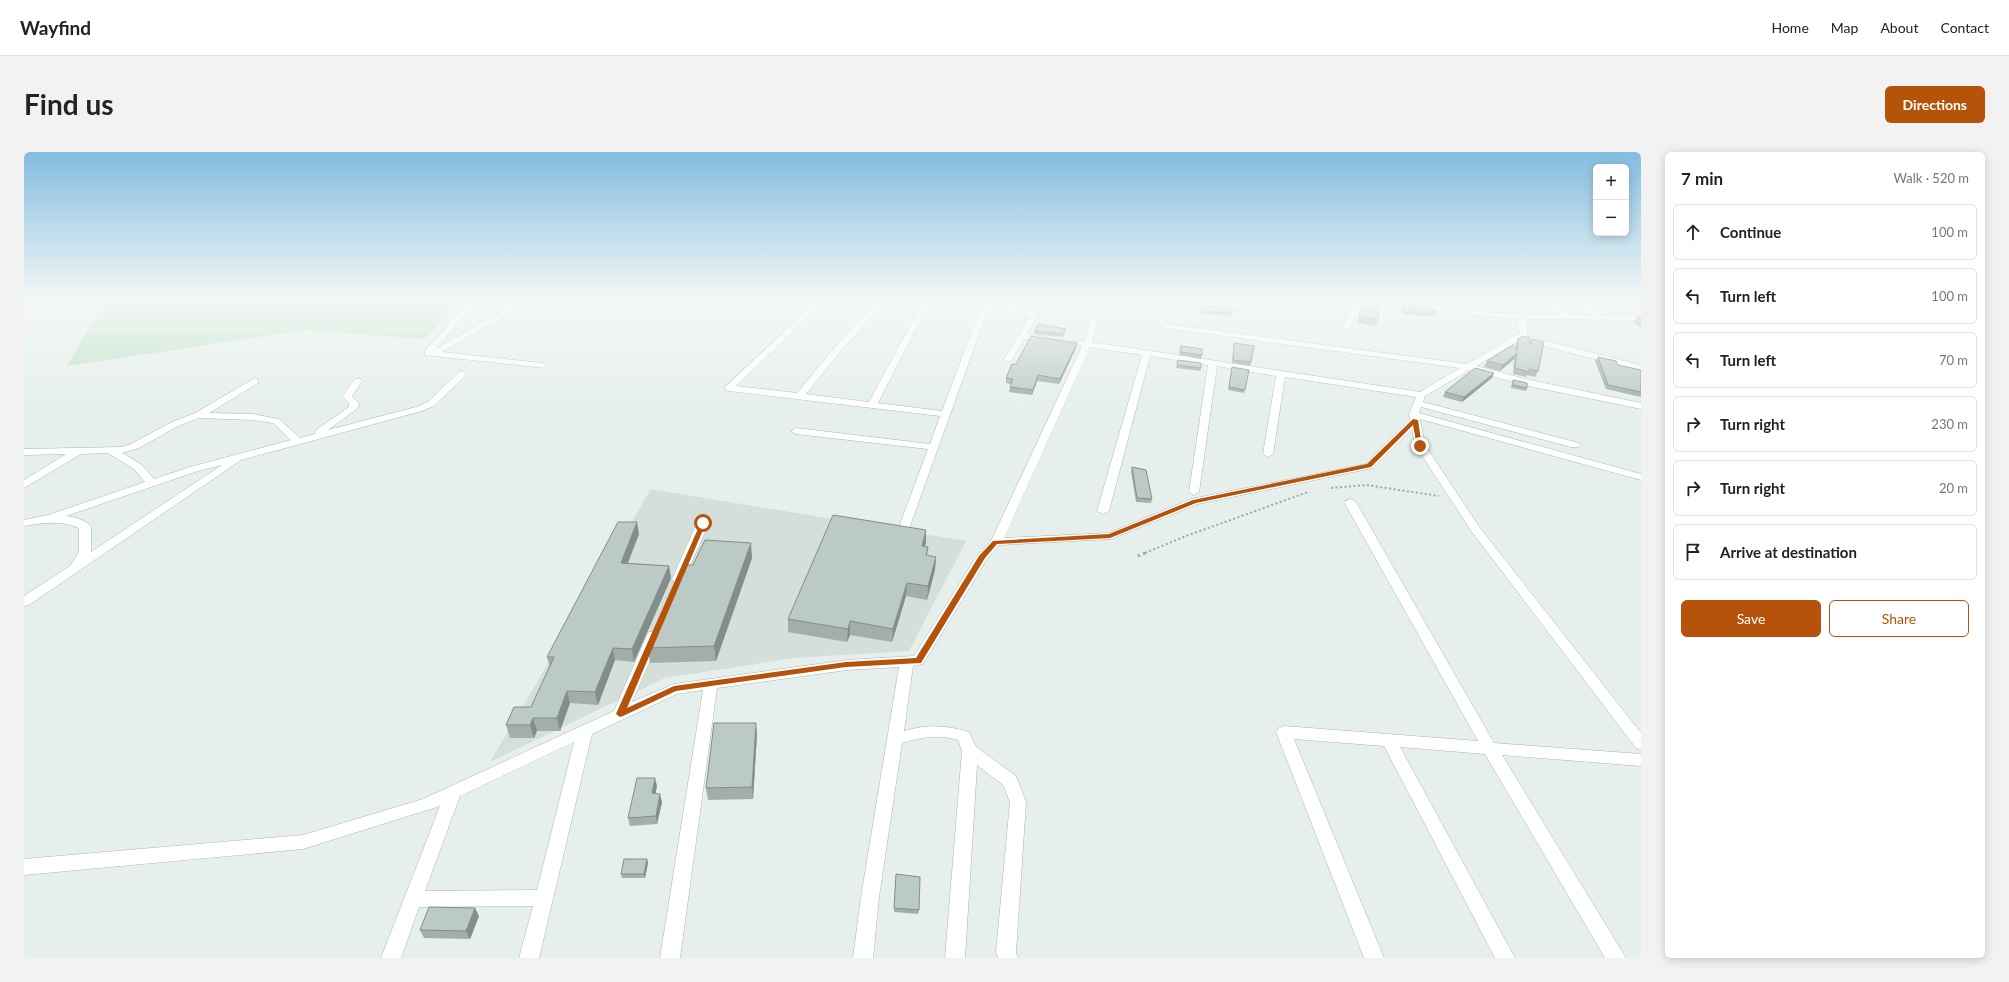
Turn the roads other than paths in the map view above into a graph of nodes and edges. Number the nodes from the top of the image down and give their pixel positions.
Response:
1 (1023, 336) edge
2 (443, 337) edge
3 (464, 337) edge
4 (784, 337) edge
5 (850, 337) edge
6 (908, 337) edge
7 (974, 337) edge
8 (1027, 337) edge
9 (1089, 337) edge
10 (1244, 337) edge
11 (1519, 337) joint
12 (1058, 341) edge
13 (1073, 342) edge
14 (1087, 344) junction
15 (433, 354) junction
16 (1147, 354) junction
17 (1008, 359) dead end
18 (1213, 364) junction
19 (542, 366) dead end
20 (1468, 367) junction
21 (1641, 368) edge
22 (462, 374) dead end
23 (1281, 374) junction
24 (255, 381) dead end
25 (358, 381) dead end
26 (799, 397) junction
27 (872, 405) junction
28 (1641, 406) edge
29 (1417, 408) junction
30 (946, 414) junction
31 (198, 415) junction
32 (796, 431) dead end
33 (311, 438) junction
34 (298, 441) junction
35 (1576, 445) dead end
36 (934, 447) junction
37 (111, 451) junction
38 (24, 452) edge
39 (77, 452) junction
40 (1268, 454) dead end
41 (244, 455) junction
42 (1641, 477) edge
43 (152, 483) junction
44 (24, 485) edge
45 (1194, 492) dead end
46 (1350, 502) dead end
47 (1103, 511) dead end
48 (50, 518) junction
49 (24, 522) edge
50 (703, 523) dead end
51 (905, 527) edge
52 (996, 542) junction
53 (71, 570) junction
54 (675, 588) edge
55 (24, 602) edge
56 (659, 623) edge
57 (907, 661) junction
58 (711, 683) junction
59 (620, 714) junction
60 (585, 730) junction
61 (896, 739) junction
62 (1389, 740) junction
63 (1641, 744) edge
64 (1490, 749) junction
65 (970, 751) junction
66 (1641, 760) edge
67 (453, 792) junction
68 (24, 867) edge
69 (544, 898) junction
70 (413, 899) junction
71 (391, 958) edge
72 (529, 958) edge
73 (670, 958) edge
74 (863, 958) edge
75 (955, 958) edge
76 (1008, 958) edge
77 (1374, 958) edge
78 (1504, 958) edge
79 (1616, 958) edge

1 - 17 street
2 - 15 street
3 - 15 street
4 - 26 street
5 - 26 street
6 - 27 street
7 - 30 street
8 - 12 street
9 - 14 street
10 - 20 street
11 - 20 street
11 - 21 street
13 - 14 street
14 - 16 street
14 - 52 street
15 - 19 street
16 - 18 street
16 - 47 street
18 - 23 street
18 - 45 street
20 - 28 street
20 - 29 street
22 - 33 street
23 - 29 street
23 - 40 street
24 - 31 street
25 - 33 street
26 - 27 street
27 - 30 street
29 - 35 street
29 - 42 street
29 - 52 street
29 - 63 street
30 - 36 street
31 - 34 street
31 - 37 street
32 - 36 street
33 - 34 street
34 - 41 street
36 - 51 street
37 - 39 street
37 - 43 street
38 - 39 street
39 - 44 street
41 - 43 street
41 - 53 street
43 - 48 street
46 - 64 street
48 - 49 street
48 - 53 street
50 - 54 street
52 - 57 street
53 - 55 street
56 - 59 street
57 - 58 street
57 - 61 street
58 - 59 street
58 - 73 street
59 - 60 street
60 - 67 street
60 - 69 street
61 - 65 street
61 - 74 street
62 - 64 street
62 - 77 street
62 - 78 street
64 - 66 street
64 - 79 street
65 - 75 street
65 - 76 street
67 - 68 street
67 - 70 street
69 - 70 street
69 - 72 street
70 - 71 street

